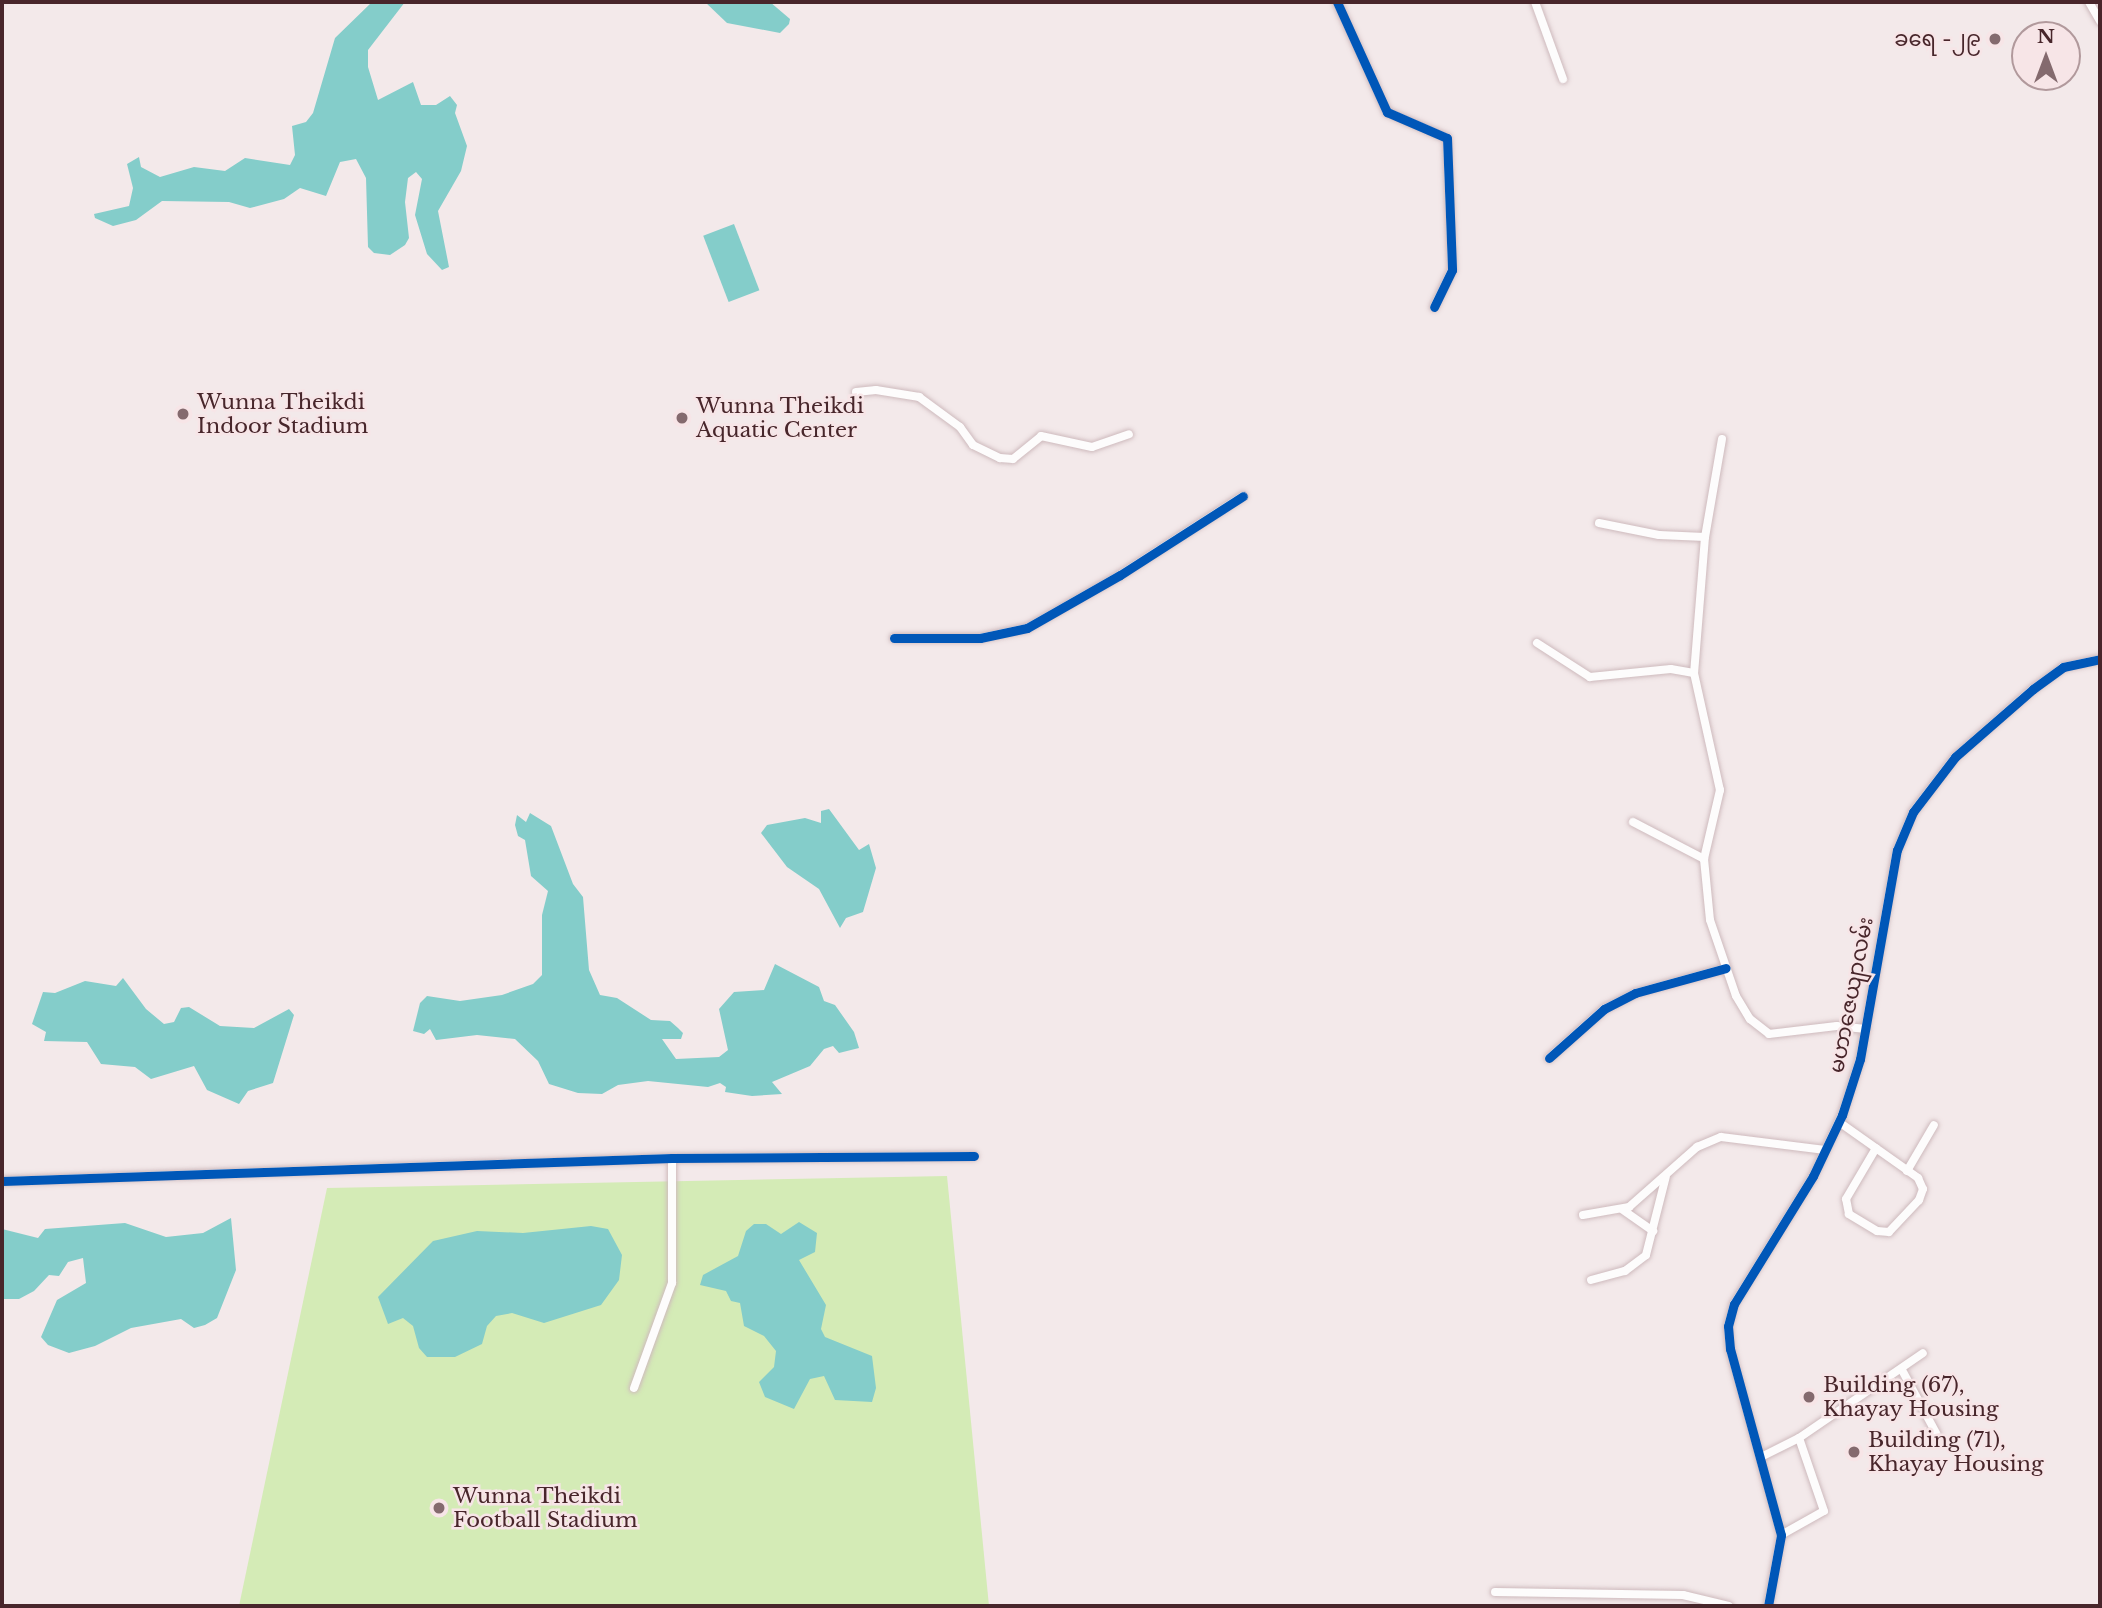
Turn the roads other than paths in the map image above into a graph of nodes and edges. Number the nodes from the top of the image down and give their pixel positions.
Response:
1 (1337, 2) edge
2 (1535, 2) edge
3 (2089, 2) edge
4 (2100, 21) edge
5 (1563, 79) dead end
6 (1434, 307) dead end
7 (856, 392) dead end
8 (1129, 434) dead end
9 (1722, 439) dead end
10 (1243, 496) dead end
11 (1599, 523) dead end
12 (1704, 537) junction
13 (894, 638) dead end
14 (1537, 643) dead end
15 (2100, 659) edge
16 (1694, 673) junction
17 (1633, 822) dead end
18 (1704, 859) junction
19 (1726, 968) junction
20 (1866, 1029) junction
21 (1549, 1058) dead end
22 (1839, 1122) junction
23 (1934, 1125) dead end
24 (1876, 1148) junction
25 (1825, 1150) junction
26 (974, 1156) dead end
27 (673, 1158) junction
28 (1907, 1171) junction
29 (1665, 1176) junction
30 (2, 1181) edge
31 (1623, 1210) junction
32 (1583, 1215) dead end
33 (1653, 1231) junction
34 (1591, 1280) dead end
35 (1923, 1353) dead end
36 (1902, 1370) junction
37 (634, 1388) dead end
38 (1936, 1433) dead end
39 (1799, 1438) junction
40 (1763, 1456) junction
41 (1781, 1535) junction
42 (1495, 1592) dead end
43 (1729, 1606) edge
44 (1768, 1606) edge

1 - 6 street
2 - 5 street
3 - 4 street
7 - 8 street
9 - 12 street
10 - 13 street
11 - 12 street
12 - 16 street
14 - 16 street
15 - 20 street, မဟာဇေယျာလမ်း
16 - 18 street
17 - 18 street
18 - 19 street
19 - 20 street
19 - 21 street
20 - 22 street, မဟာဇေယျာလမ်း
22 - 24 street
22 - 25 street, မဟာဇေယျာလမ်း
23 - 28 street
24 - 28 street
24 - 28 street
25 - 29 street
25 - 40 street, မဟာဇေယျာလမ်း
26 - 27 street
27 - 30 street
27 - 37 street
29 - 31 street
29 - 33 street
31 - 32 street
31 - 33 street
33 - 34 street
35 - 36 street
36 - 38 street
36 - 39 street
39 - 40 street
39 - 41 street
40 - 41 street, မဟာဇေယျာလမ်း
41 - 44 street, မဟာဇေယျာလမ်း
42 - 43 street

